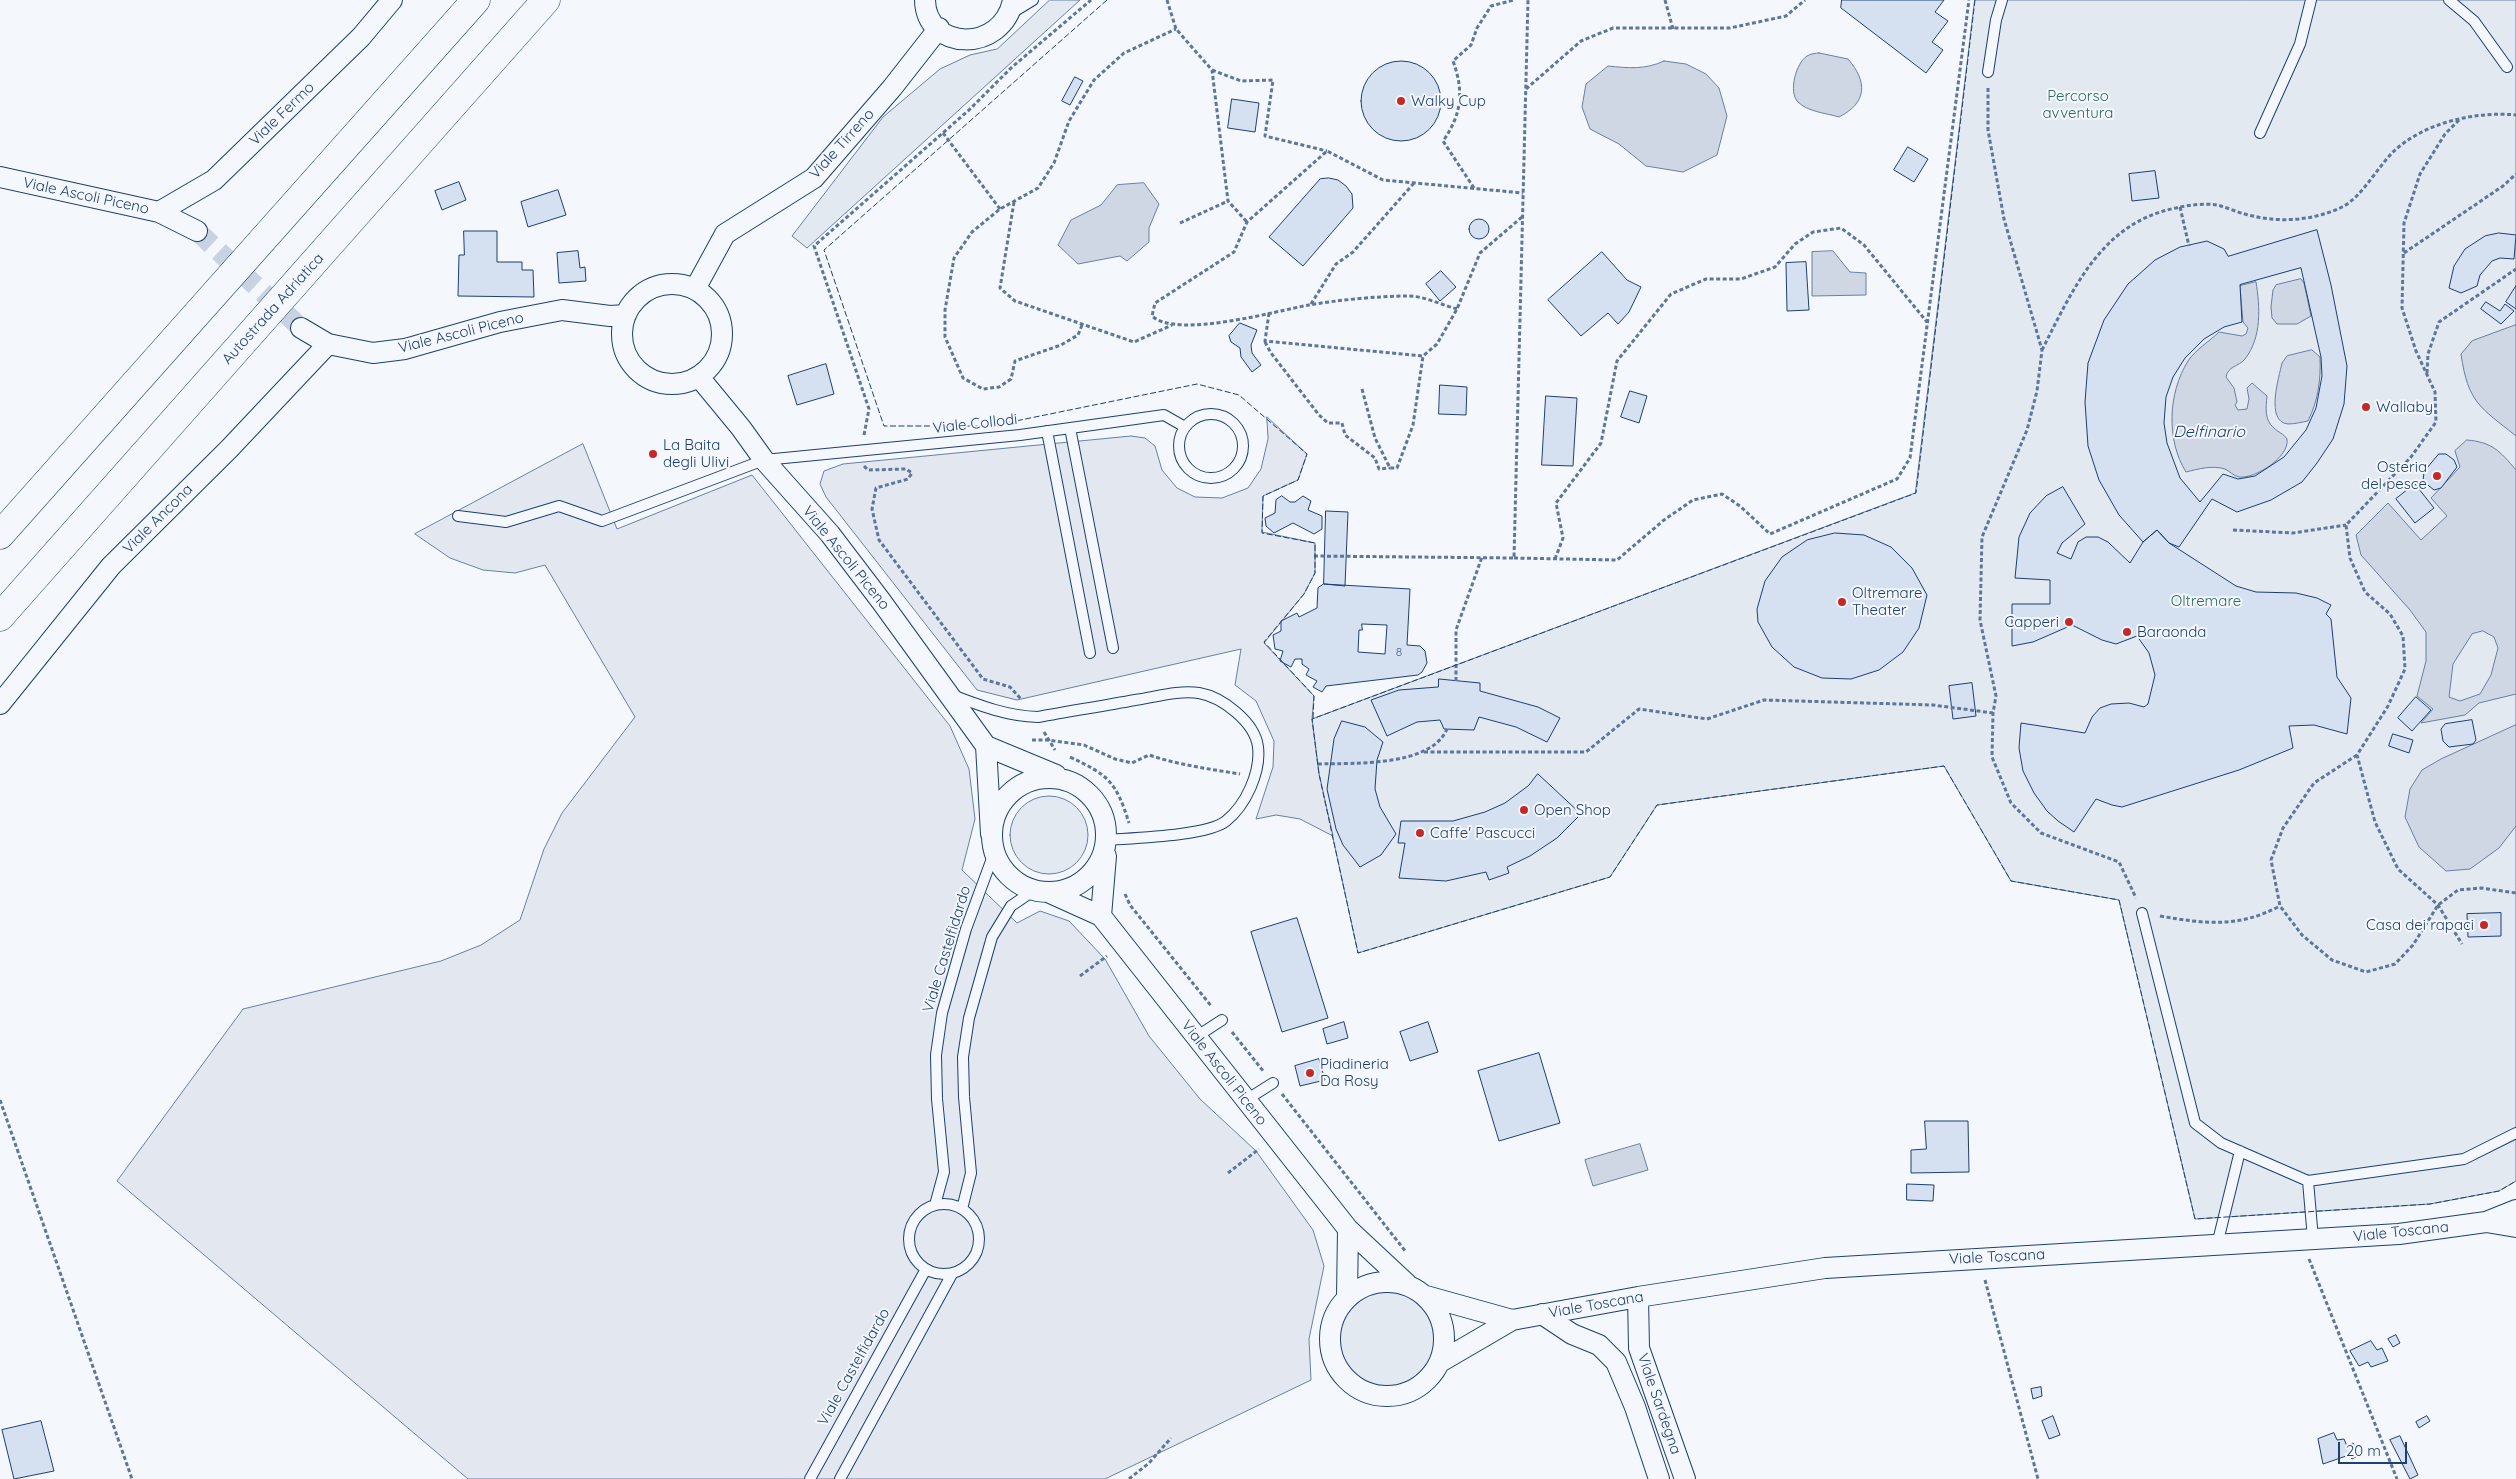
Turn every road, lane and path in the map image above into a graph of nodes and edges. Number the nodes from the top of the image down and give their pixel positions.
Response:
1 (392, 0) edge
2 (476, 0) edge
3 (546, 0) edge
4 (925, 0) edge
5 (1033, 0) edge
6 (1090, 0) edge
7 (1167, 0) edge
8 (1514, 0) edge
9 (1528, 0) edge
10 (1664, 0) edge
11 (1805, 0) edge
12 (1969, 0) edge
13 (2002, 0) edge
14 (2311, 0) edge
15 (2449, 0) edge
16 (1011, 7) edge
17 (939, 28) junction
18 (1176, 29) junction
19 (1673, 29) junction
20 (2506, 67) dead end
21 (1212, 70) junction
22 (1988, 72) joint
23 (1525, 89) junction
24 (2516, 115) edge
25 (2459, 120) junction
26 (942, 133) junction
27 (2260, 133) dead end
28 (1327, 151) junction
29 (2516, 174) edge
30 (0, 177) edge
31 (1414, 182) junction
32 (1474, 188) junction
33 (1523, 193) junction
34 (1014, 201) junction
35 (1228, 201) junction
36 (2180, 207) junction
37 (1000, 209) junction
38 (159, 212) junction
39 (1522, 216) junction
40 (1247, 222) junction
41 (1180, 223) dead end
42 (197, 231) tunnel mouth
43 (2188, 246) dead end
44 (2403, 254) junction
45 (2516, 268) edge
46 (694, 289) junction
47 (1310, 305) junction
48 (1457, 309) junction
49 (1269, 313) junction
50 (626, 315) junction
51 (1927, 323) junction
52 (1082, 325) junction
53 (1173, 325) junction
54 (301, 328) tunnel mouth
55 (1265, 341) junction
56 (328, 344) junction
57 (2042, 350) junction
58 (1423, 356) junction
59 (2427, 374) junction
60 (699, 377) junction
61 (1362, 389) dead end
62 (1184, 427) junction
63 (1070, 428) junction
64 (1047, 431) junction
65 (861, 451) junction
66 (764, 460) junction
67 (1390, 468) junction
68 (458, 516) dead end
69 (2346, 525) junction
70 (2233, 530) dead end
71 (0, 535) edge
72 (1314, 556) dead end
73 (1482, 557) junction
74 (1514, 558) junction
75 (1555, 559) junction
76 (0, 617) edge
77 (1113, 648) dead end
78 (1090, 653) dead end
79 (1456, 681) dead end
80 (948, 693) junction
81 (0, 704) edge
82 (1993, 713) junction
83 (1038, 717) junction
84 (1446, 729) dead end
85 (1047, 740) junction
86 (995, 750) junction
87 (1059, 752) dead end
88 (1424, 752) junction
89 (1065, 755) dead end
90 (2357, 755) junction
91 (1318, 764) dead end
92 (1254, 776) junction
93 (1070, 781) junction
94 (1132, 838) junction
95 (1107, 840) junction
96 (993, 843) junction
97 (1124, 891) dead end
98 (1042, 892) junction
99 (2516, 893) edge
100 (2438, 905) junction
101 (2280, 906) junction
102 (2142, 912) junction
103 (1101, 916) junction
104 (2462, 944) dead end
105 (1222, 1020) junction
106 (1196, 1037) junction
107 (1273, 1083) junction
108 (0, 1100) edge
109 (1246, 1100) junction
110 (2516, 1133) edge
111 (2240, 1151) junction
112 (2308, 1181) junction
113 (936, 1205) junction
114 (962, 1209) junction
115 (2516, 1210) edge
116 (2486, 1222) junction
117 (2516, 1227) edge
118 (1348, 1229) junction
119 (2307, 1240) junction
120 (2217, 1245) junction
121 (1408, 1254) dead end
122 (1979, 1258) junction
123 (926, 1269) junction
124 (952, 1274) junction
125 (1407, 1284) junction
126 (1426, 1296) junction
127 (1347, 1297) junction
128 (1638, 1297) junction
129 (1542, 1314) junction
130 (1512, 1320) junction
131 (1440, 1362) junction
132 (1171, 1438) dead end
133 (132, 1479) edge
134 (810, 1479) edge
135 (840, 1479) edge
136 (1129, 1479) edge
137 (1659, 1479) edge
138 (1685, 1479) edge
139 (2038, 1479) edge
140 (2397, 1479) edge

1 - 38 street, Viale Fermo
2 - 71 highway
3 - 76 highway, Autostrada Adriatica
4 - 17 street
5 - 16 lane
6 - 26 path
7 - 18 path
8 - 32 path
9 - 23 path
10 - 19 path
11 - 19 path
12 - 51 path
13 - 22 lane
14 - 27 lane
15 - 20 lane
16 - 17 street
17 - 46 street, Viale Tirreno
18 - 21 path
18 - 34 path
19 - 23 path
21 - 28 path
21 - 35 path
22 - 57 path
23 - 33 path
24 - 25 path
25 - 36 path
25 - 44 path
26 - 37 path
26 - 65 path
28 - 31 path
28 - 40 path
29 - 44 path
30 - 38 street, Viale Ascoli Piceno
31 - 32 path
31 - 47 path
32 - 33 path
33 - 39 path
34 - 37 path
34 - 52 path
35 - 40 path
35 - 41 path
36 - 43 path
36 - 57 path
37 - 52 path
38 - 42 street, Viale Ascoli Piceno
39 - 48 path
39 - 74 path
40 - 53 path
44 - 59 path
45 - 59 path
46 - 50 street
46 - 60 street
47 - 48 path
47 - 49 path
48 - 58 path
49 - 53 path
49 - 55 path
50 - 56 street, Viale Ascoli Piceno
50 - 60 street
51 - 75 path
51 - 75 path
52 - 53 path
54 - 56 street, Viale Ascoli Piceno
55 - 58 path
55 - 67 path
56 - 81 street, Viale Ancona
57 - 82 path
58 - 67 path
59 - 69 path
60 - 66 street, Viale Ascoli Piceno
61 - 67 path
62 - 62 lane
62 - 63 lane, Viale Collodi
63 - 64 lane, Viale Collodi
63 - 77 lane
64 - 65 lane, Viale Collodi
64 - 78 lane
65 - 66 lane, Viale Collodi
65 - 83 path
66 - 68 lane, Viale Collodi
66 - 80 street, Viale Ascoli Piceno
69 - 70 path
69 - 90 path
72 - 73 path
73 - 74 path
73 - 79 path
74 - 75 path
80 - 83 lane
80 - 86 street, Viale Ascoli Piceno
82 - 88 path
82 - 102 path
83 - 85 path
83 - 92 lane
84 - 88 path
85 - 86 path
85 - 87 path
85 - 92 path
86 - 93 street
86 - 96 street
88 - 91 path
89 - 94 path
90 - 100 path
90 - 101 path
92 - 94 lane
93 - 95 street
93 - 96 street
94 - 95 lane
95 - 98 street
95 - 103 street
96 - 98 street
96 - 113 lane, Viale Castelfidardo
97 - 105 path
98 - 103 street, Viale Ascoli Piceno
98 - 114 lane
99 - 100 path
100 - 101 path
100 - 104 path
101 - 102 path
102 - 111 lane
103 - 106 street, Viale Ascoli Piceno
105 - 106 lane
105 - 107 path
106 - 109 street, Viale Ascoli Piceno
107 - 109 lane
107 - 121 path
108 - 133 path
109 - 118 street, Viale Ascoli Piceno
110 - 112 lane
111 - 112 lane
111 - 120 lane
112 - 119 lane
113 - 114 lane
113 - 123 lane
114 - 124 lane
115 - 116 street, Viale Toscana
116 - 117 street, Viale Toscana
116 - 119 street, Viale Toscana
118 - 125 street, Viale Ascoli Piceno
118 - 127 street
119 - 120 street, Viale Toscana
119 - 140 path
120 - 122 street, Viale Toscana
122 - 128 street, Viale Toscana
122 - 139 path
123 - 124 lane
123 - 134 lane, Viale Castelfidardo
124 - 135 lane
125 - 126 street
125 - 127 street
126 - 130 street, Viale Toscana
126 - 131 street
127 - 131 street
128 - 129 street, Viale Toscana
128 - 138 street, Viale Sardegna
129 - 130 street, Viale Toscana
129 - 137 street, Viale Sardegna
130 - 131 street, Viale Toscana
132 - 136 path

